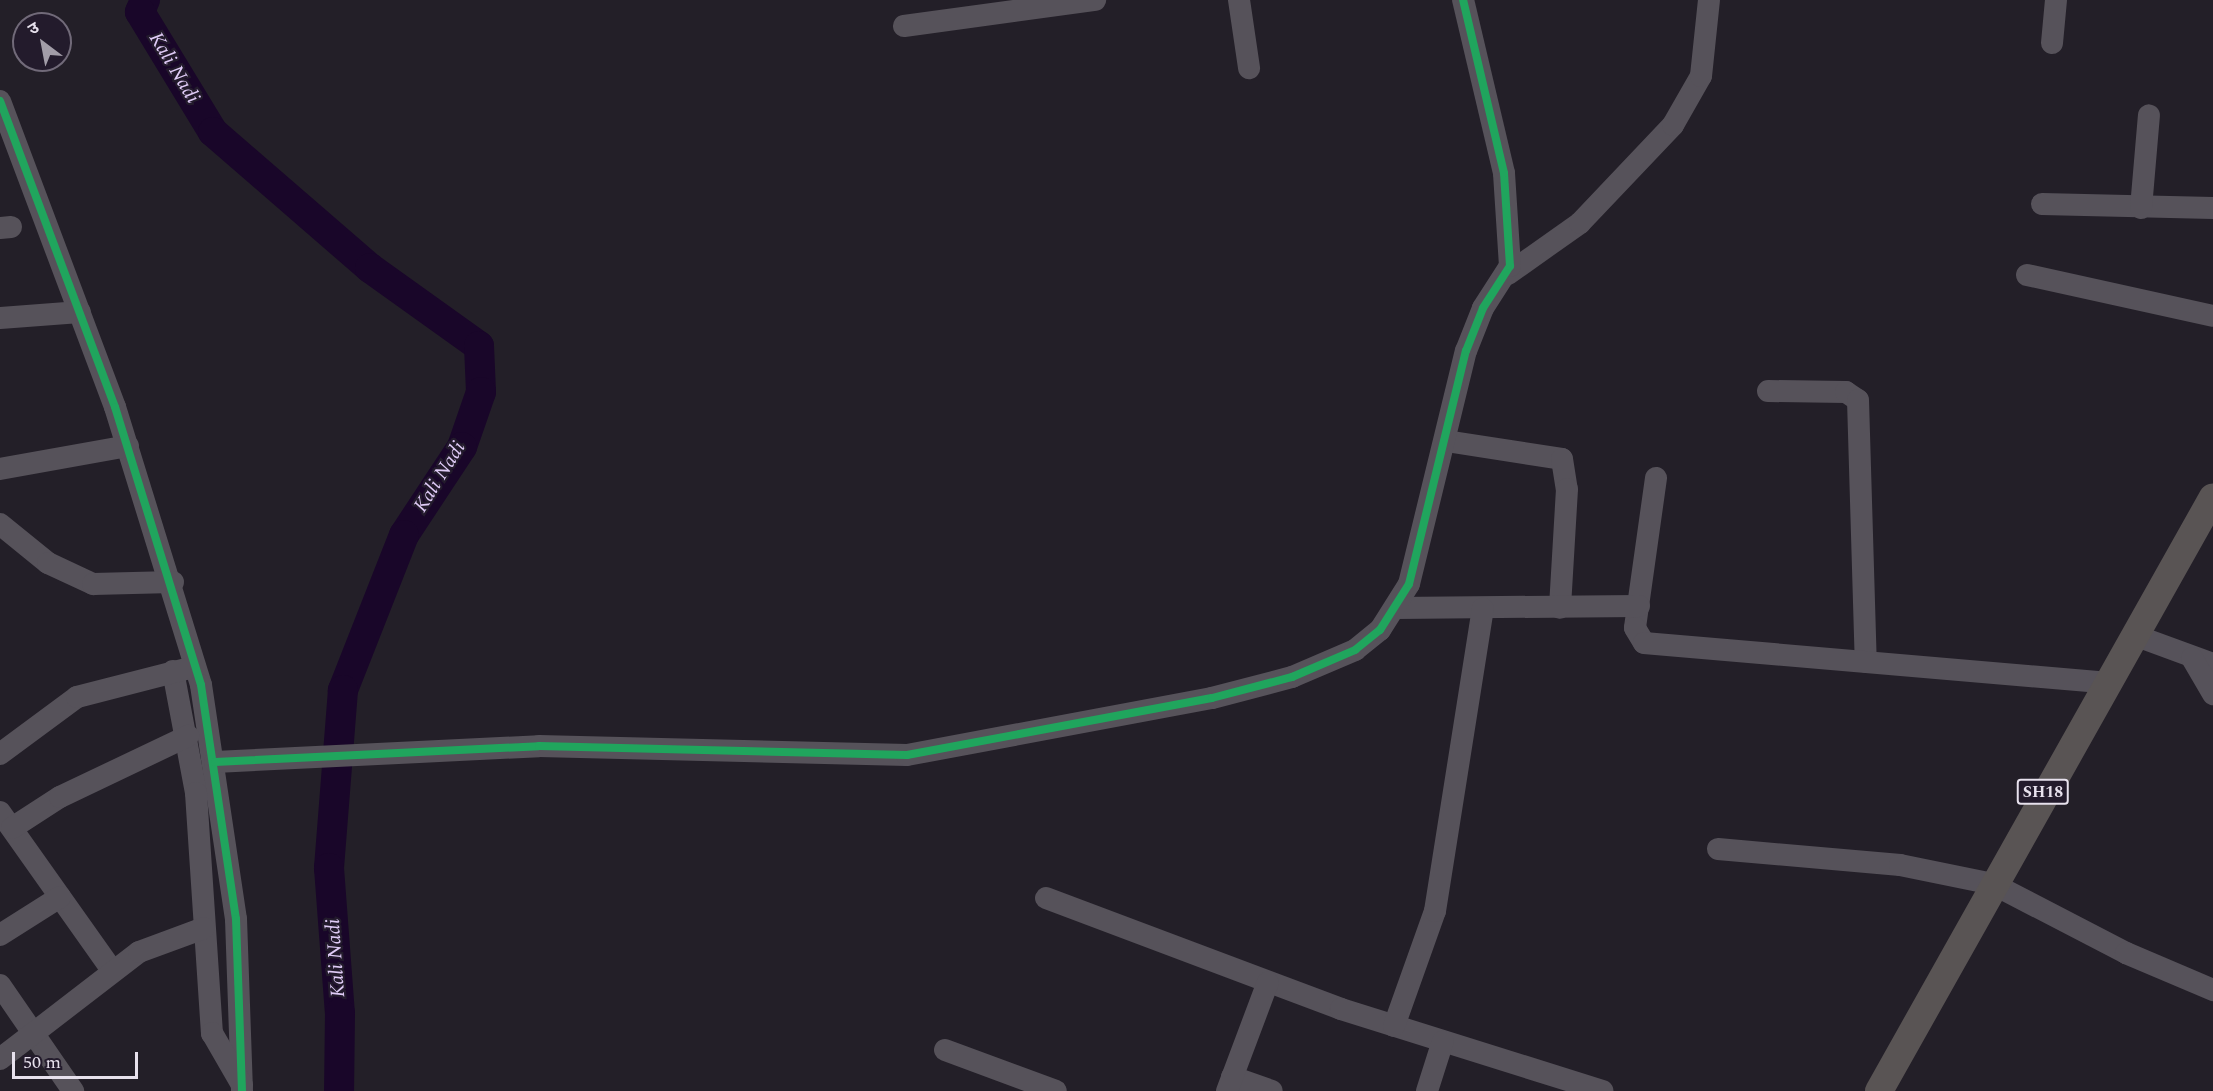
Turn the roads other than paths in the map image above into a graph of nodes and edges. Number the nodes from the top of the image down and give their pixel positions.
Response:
1 (1095, 0) edge
2 (1239, 0) edge
3 (1463, 0) edge
4 (1709, 0) edge
5 (2056, 0) edge
6 (904, 26) dead end
7 (2052, 43) dead end
8 (1249, 68) dead end
9 (0, 101) edge
10 (2149, 115) dead end
11 (2042, 204) dead end
12 (2141, 208) junction
13 (2213, 208) edge
14 (1508, 274) junction
15 (2027, 275) dead end
16 (80, 312) junction
17 (2213, 316) edge
18 (0, 318) edge
19 (1768, 391) dead end
20 (1446, 441) junction
21 (128, 446) junction
22 (0, 469) edge
23 (1656, 478) dead end
24 (2213, 497) edge
25 (0, 524) edge
26 (173, 582) junction
27 (1639, 606) junction
28 (1396, 608) junction
29 (1560, 608) junction
30 (1483, 609) junction
31 (2134, 635) junction
32 (2203, 661) edge
33 (1866, 662) junction
34 (196, 666) junction
35 (173, 672) junction
36 (2106, 683) junction
37 (2213, 694) edge
38 (188, 736) junction
39 (0, 754) edge
40 (215, 762) junction
41 (6, 820) edge
42 (1718, 849) dead end
43 (1993, 884) junction
44 (60, 897) junction
45 (1047, 898) dead end
46 (204, 928) junction
47 (0, 935) edge
48 (112, 970) junction
49 (1268, 982) junction
50 (0, 985) edge
51 (2213, 990) edge
52 (1394, 1026) junction
53 (34, 1031) junction
54 (1443, 1041) junction
55 (945, 1050) dead end
56 (0, 1059) edge
57 (1230, 1084) edge
58 (242, 1088) edge
59 (73, 1091) edge
60 (1056, 1091) edge
61 (1272, 1091) edge
62 (1427, 1091) edge
63 (1602, 1091) edge
64 (1879, 1091) edge

1 - 6 street
2 - 8 street
3 - 14 street
4 - 14 street
5 - 7 street
9 - 16 street
10 - 12 street
11 - 12 street
12 - 13 street
14 - 20 street
15 - 17 street
16 - 18 street
16 - 21 street
19 - 33 street
20 - 28 street
20 - 29 street
21 - 22 street
21 - 26 street
23 - 27 street
24 - 31 main road, SH18
25 - 26 street
26 - 34 street
27 - 29 street
27 - 33 street
28 - 30 street
28 - 40 street
29 - 30 street
30 - 52 street
31 - 32 street
31 - 36 main road, SH18
32 - 37 street
33 - 36 street
34 - 35 street
34 - 40 street
35 - 38 street
35 - 39 street
36 - 43 main road, SH18
38 - 41 street
38 - 46 street
40 - 58 street
41 - 44 street
42 - 43 street
43 - 51 street
43 - 64 main road, SH18
44 - 47 street
44 - 48 street
45 - 49 street
46 - 48 street
46 - 58 street
48 - 53 street
49 - 52 street
49 - 57 street
50 - 53 street
52 - 54 street
53 - 56 street
53 - 59 street
54 - 62 street
54 - 63 street
55 - 60 street
57 - 61 street

